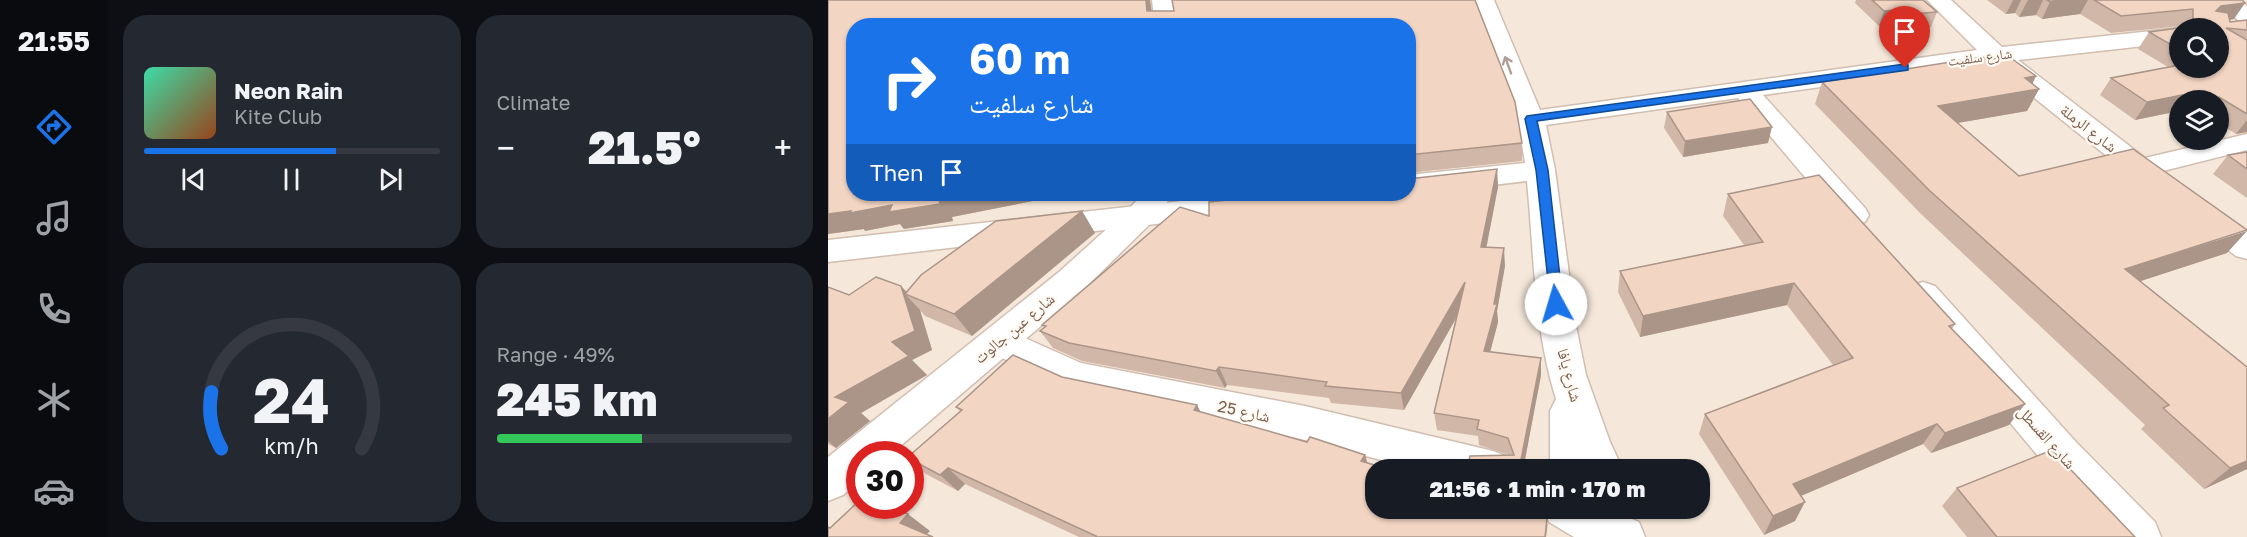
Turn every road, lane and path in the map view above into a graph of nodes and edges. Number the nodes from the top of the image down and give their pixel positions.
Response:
1 (1163, 0) edge
2 (1483, 0) edge
3 (1938, 0) edge
4 (2224, 0) edge
5 (2247, 16) edge
6 (1166, 18) edge
7 (2169, 36) edge
8 (1996, 55) junction
9 (1745, 90) junction
10 (1531, 119) junction
11 (2247, 142) edge
12 (2140, 168) junction
13 (1542, 170) junction
14 (1416, 184) edge
15 (1204, 201) edge
16 (1150, 204) edge
17 (1876, 241) edge
18 (2247, 248) edge
19 (828, 251) edge
20 (1900, 268) edge
21 (1000, 341) junction
22 (1567, 375) junction
23 (878, 441) edge
24 (1449, 459) edge
25 (1571, 459) edge
26 (1598, 459) edge
27 (846, 467) edge
28 (828, 482) edge
29 (1576, 519) edge
30 (1626, 519) edge
31 (1623, 537) edge
32 (1634, 537) edge
33 (2139, 537) edge

1 - 6 street
10 -> 2 street, شارع يافا
3 - 8 street, شارع الرملة
4 - 5 street
7 - 8 street, شارع سلفيت
8 - 9 street, شارع سلفيت
8 - 12 street, شارع الرملة
9 - 10 street, شارع سلفيت
9 - 17 street
10 - 13 street, شارع يافا
11 - 12 street
12 - 18 street, شارع الرملة
13 - 14 street
13 - 22 street, شارع يافا
15 - 16 street
16 - 19 street
16 - 21 street, شارع عين جالوت
20 - 33 street, شارع القسطل
21 - 23 street, شارع عين جالوت
21 - 24 street, شارع 25
22 - 25 street
22 - 26 street, شارع يافا
27 - 28 street, شارع عين جالوت
29 - 31 street
30 - 32 street

